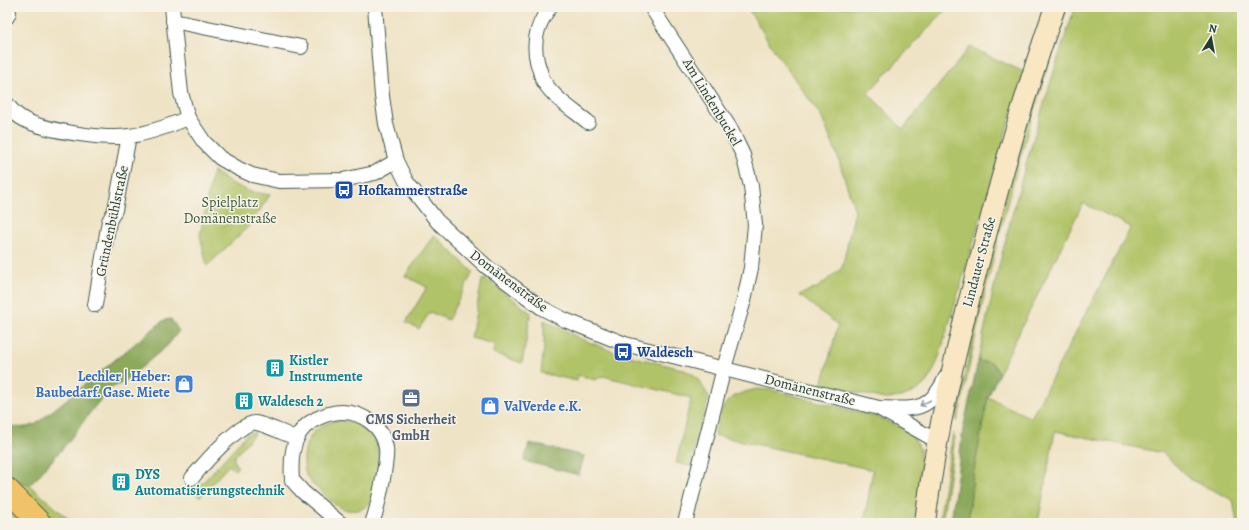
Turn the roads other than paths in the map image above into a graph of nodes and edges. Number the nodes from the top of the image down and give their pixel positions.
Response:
1 (375, 7) edge
2 (550, 7) edge
3 (652, 7) edge
4 (1055, 7) edge
5 (7, 12) edge
6 (173, 14) edge
7 (7, 17) edge
8 (301, 47) dead end
9 (9, 112) edge
10 (188, 118) junction
11 (588, 122) dead end
12 (129, 136) junction
13 (396, 161) junction
14 (95, 305) dead end
15 (954, 360) junction
16 (724, 368) junction
17 (878, 408) junction
18 (296, 438) junction
19 (937, 441) junction
20 (192, 478) dead end
21 (7, 489) edge
22 (40, 523) edge
23 (340, 523) edge
24 (372, 523) edge
25 (685, 523) edge
26 (925, 523) edge

1 - 13 street, Domänenstraße
2 - 11 street
3 - 16 street, Am Lindenbuckel
4 - 15 main road, Lindauer Straße
5 - 7 street
6 - 8 street
6 - 10 street
9 - 12 street
10 - 12 street
10 - 13 street
12 - 14 street, Gründenbühlstraße
13 - 16 street, Domänenstraße
15 -> 17 street, Domänenstraße
15 - 19 main road, Lindauer Straße
16 - 17 street, Domänenstraße
16 - 25 street
17 - 19 street, Domänenstraße
18 - 20 street
18 - 23 street
18 - 24 street
19 - 26 main road, Lindauer Straße
21 - 22 main road

